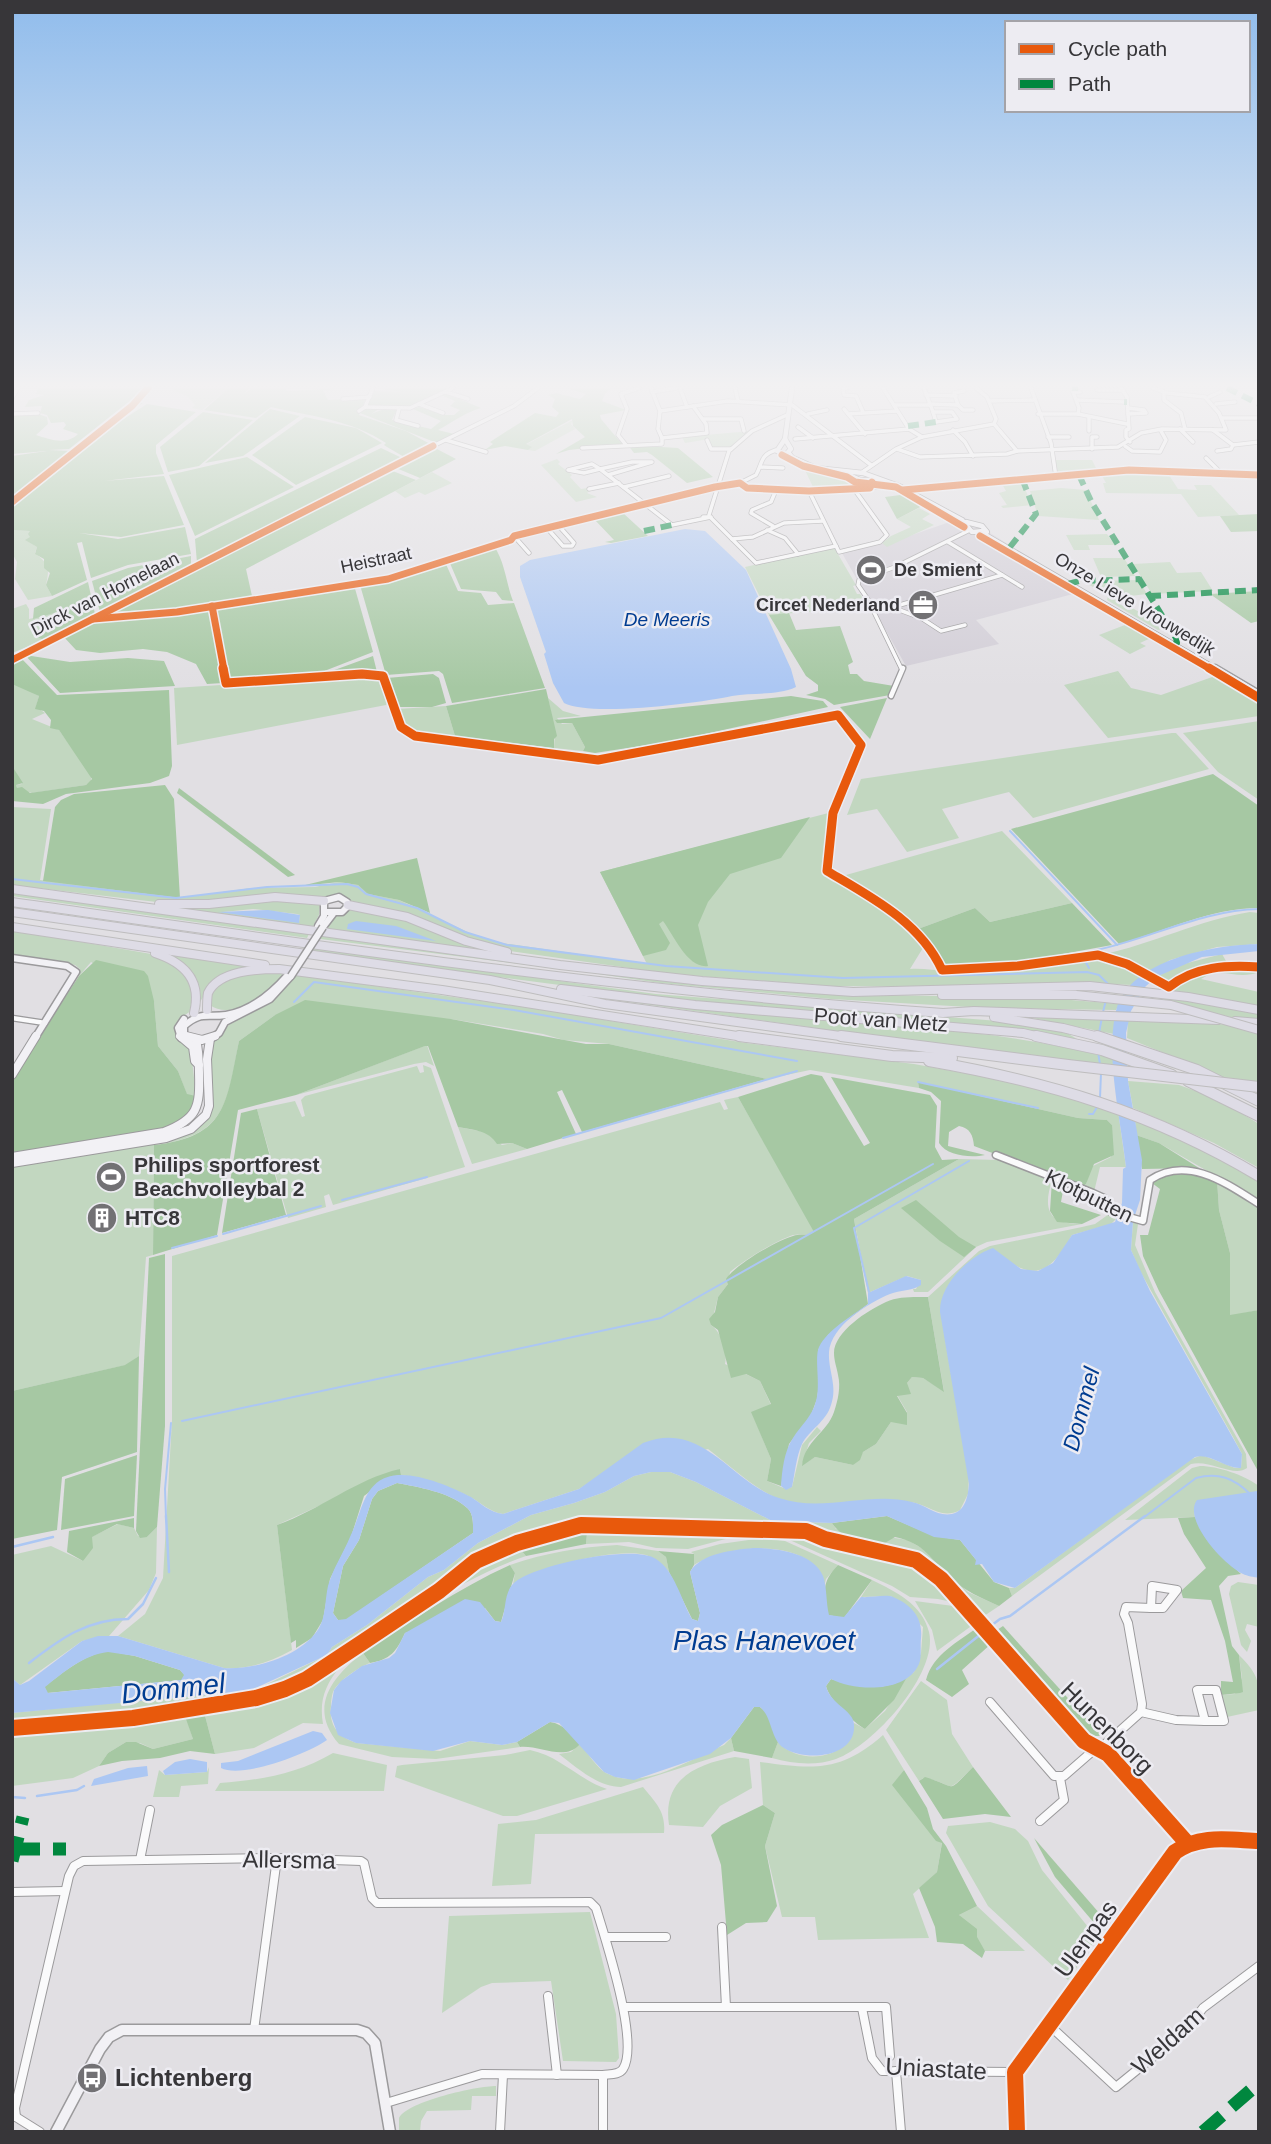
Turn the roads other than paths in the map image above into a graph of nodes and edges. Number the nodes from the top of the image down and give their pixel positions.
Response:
1 (594, 488) edge
2 (625, 488) edge
3 (716, 488) edge
4 (721, 488) edge
5 (749, 488) edge
6 (866, 488) edge
7 (918, 488) edge
8 (589, 489) dead end
9 (776, 489) junction
10 (854, 489) junction
11 (906, 489) joint
12 (809, 491) junction
13 (755, 500) dead end
14 (645, 504) junction
15 (755, 509) junction
16 (708, 517) junction
17 (823, 521) junction
18 (558, 525) junction
19 (773, 526) junction
20 (547, 527) junction
21 (972, 529) junction
22 (767, 530) junction
23 (514, 536) joint
24 (732, 539) junction
25 (948, 542) junction
26 (836, 546) junction
27 (529, 553) dead end
28 (798, 554) junction
29 (1002, 575) junction
30 (1022, 587) dead end
31 (876, 604) junction
32 (893, 607) junction
33 (965, 625) dead end
34 (1259, 694) edge
35 (891, 696) dead end
36 (12, 889) edge
37 (87, 899) junction
38 (324, 901) junction
39 (12, 902) edge
40 (348, 905) junction
41 (12, 912) edge
42 (325, 912) junction
43 (333, 914) junction
44 (12, 927) edge
45 (321, 927) junction
46 (103, 941) junction
47 (12, 958) edge
48 (560, 965) junction
49 (346, 978) junction
50 (490, 980) junction
51 (853, 992) junction
52 (206, 1010) junction
53 (1259, 1010) edge
54 (943, 1013) junction
55 (194, 1015) junction
56 (12, 1018) edge
57 (223, 1018) junction
58 (46, 1023) junction
59 (1259, 1023) edge
60 (1259, 1030) edge
61 (210, 1038) junction
62 (193, 1042) junction
63 (891, 1056) junction
64 (1068, 1065) junction
65 (12, 1075) edge
66 (1259, 1087) edge
67 (1259, 1101) edge
68 (1259, 1116) edge
69 (996, 1155) dead end
70 (12, 1157) edge
71 (12, 1163) edge
72 (1259, 1176) edge
73 (1259, 1203) edge
74 (1152, 1608) dead end
75 (998, 1643) dead end
76 (990, 1702) dead end
77 (1141, 1712) junction
78 (1205, 1721) junction
79 (1099, 1750) junction
80 (1060, 1778) junction
81 (150, 1810) dead end
82 (1040, 1821) dead end
83 (1259, 1841) edge
84 (1186, 1843) junction
85 (277, 1858) junction
86 (140, 1860) junction
87 (65, 1891) junction
88 (12, 1892) edge
89 (722, 1927) dead end
90 (607, 1937) junction
91 (666, 1937) dead end
92 (1259, 1966) edge
93 (548, 1996) dead end
94 (625, 2007) junction
95 (726, 2007) junction
96 (862, 2008) junction
97 (1049, 2025) junction
98 (254, 2030) junction
99 (890, 2056) dead end
100 (896, 2071) junction
101 (1015, 2072) junction
102 (503, 2075) junction
103 (557, 2075) junction
104 (603, 2075) junction
105 (386, 2103) junction
106 (14, 2118) edge
107 (40, 2132) edge
108 (56, 2132) edge
109 (390, 2132) edge
110 (500, 2132) edge
111 (603, 2132) edge
112 (901, 2132) edge
113 (1017, 2132) edge

1 - 8 street
2 - 14 street
3 - 14 street
4 - 16 street
5 - 9 street
6 - 10 street
7 - 11 street
9 - 12 street
9 - 15 street
10 - 12 street
10 - 26 street
11 - 21 street
12 - 17 street
13 - 15 street
14 - 16 street
14 - 18 street
15 - 19 street
16 - 24 street
17 - 19 street
17 - 26 street
18 - 20 street
18 - 20 street
19 - 22 street
20 - 23 street
21 - 25 street
21 - 34 street, Onze Lieve Vrouwedijk
22 - 24 street
22 - 28 street
23 - 27 street
24 - 28 street
25 - 29 street
25 - 31 street
26 - 28 street
29 - 30 street
29 - 32 street
31 - 32 street
31 - 35 street
32 - 33 street
36 - 37 highway
37 - 38 highway
37 - 48 highway
38 - 40 street
38 - 42 street
39 - 54 highway
40 - 43 street
40 - 48 highway
41 - 50 highway
42 - 43 street
42 - 45 street
43 - 45 street
44 - 46 highway
45 - 57 street, bridge
46 - 49 highway
46 - 55 highway
47 - 58 street
48 - 51 highway
49 - 52 highway
49 - 63 highway
50 - 64 highway
50 - 68 highway, Poot van Metz
51 - 53 highway
51 - 60 highway, Poot van Metz, bridge
52 - 55 street
52 - 57 street
54 - 59 highway
54 - 67 highway, Poot van Metz
55 - 57 street
55 - 62 street
56 - 58 street
57 - 61 street
58 - 65 street
61 - 62 street
61 - 71 street
62 - 70 street
63 - 64 highway
63 - 72 highway, Poot van Metz
64 - 66 highway, bridge
69 - 73 street, Klotputten
74 - 77 street, Hunenborg
75 - 79 street, Hunenborg
76 - 80 street
77 - 78 street, Hunenborg
77 - 79 street, Hunenborg
78 - 78 street
79 - 80 street
79 - 84 street, Hunenborg
80 - 82 street
81 - 86 street
83 - 84 street
84 - 97 street, Ulenpas
85 - 86 street, Allersma
85 - 90 street, Allersma
85 - 98 street
86 - 87 street, Allersma
87 - 88 street
87 - 106 street, Allersma
89 - 95 street
90 - 91 street
90 - 94 street
92 - 97 street, Weldam
93 - 103 street
94 - 95 street, Uniastate
94 - 104 street
95 - 96 street, Uniastate
96 - 99 street, Uniastate
96 - 100 street, Uniastate
97 - 101 street, Ulenpas
98 - 105 street
98 - 108 street
100 - 101 street, Uniastate
100 - 112 street
101 - 113 street
102 - 103 street
102 - 105 street
102 - 110 street
103 - 104 street
104 - 111 street
105 - 109 street
106 - 107 street

